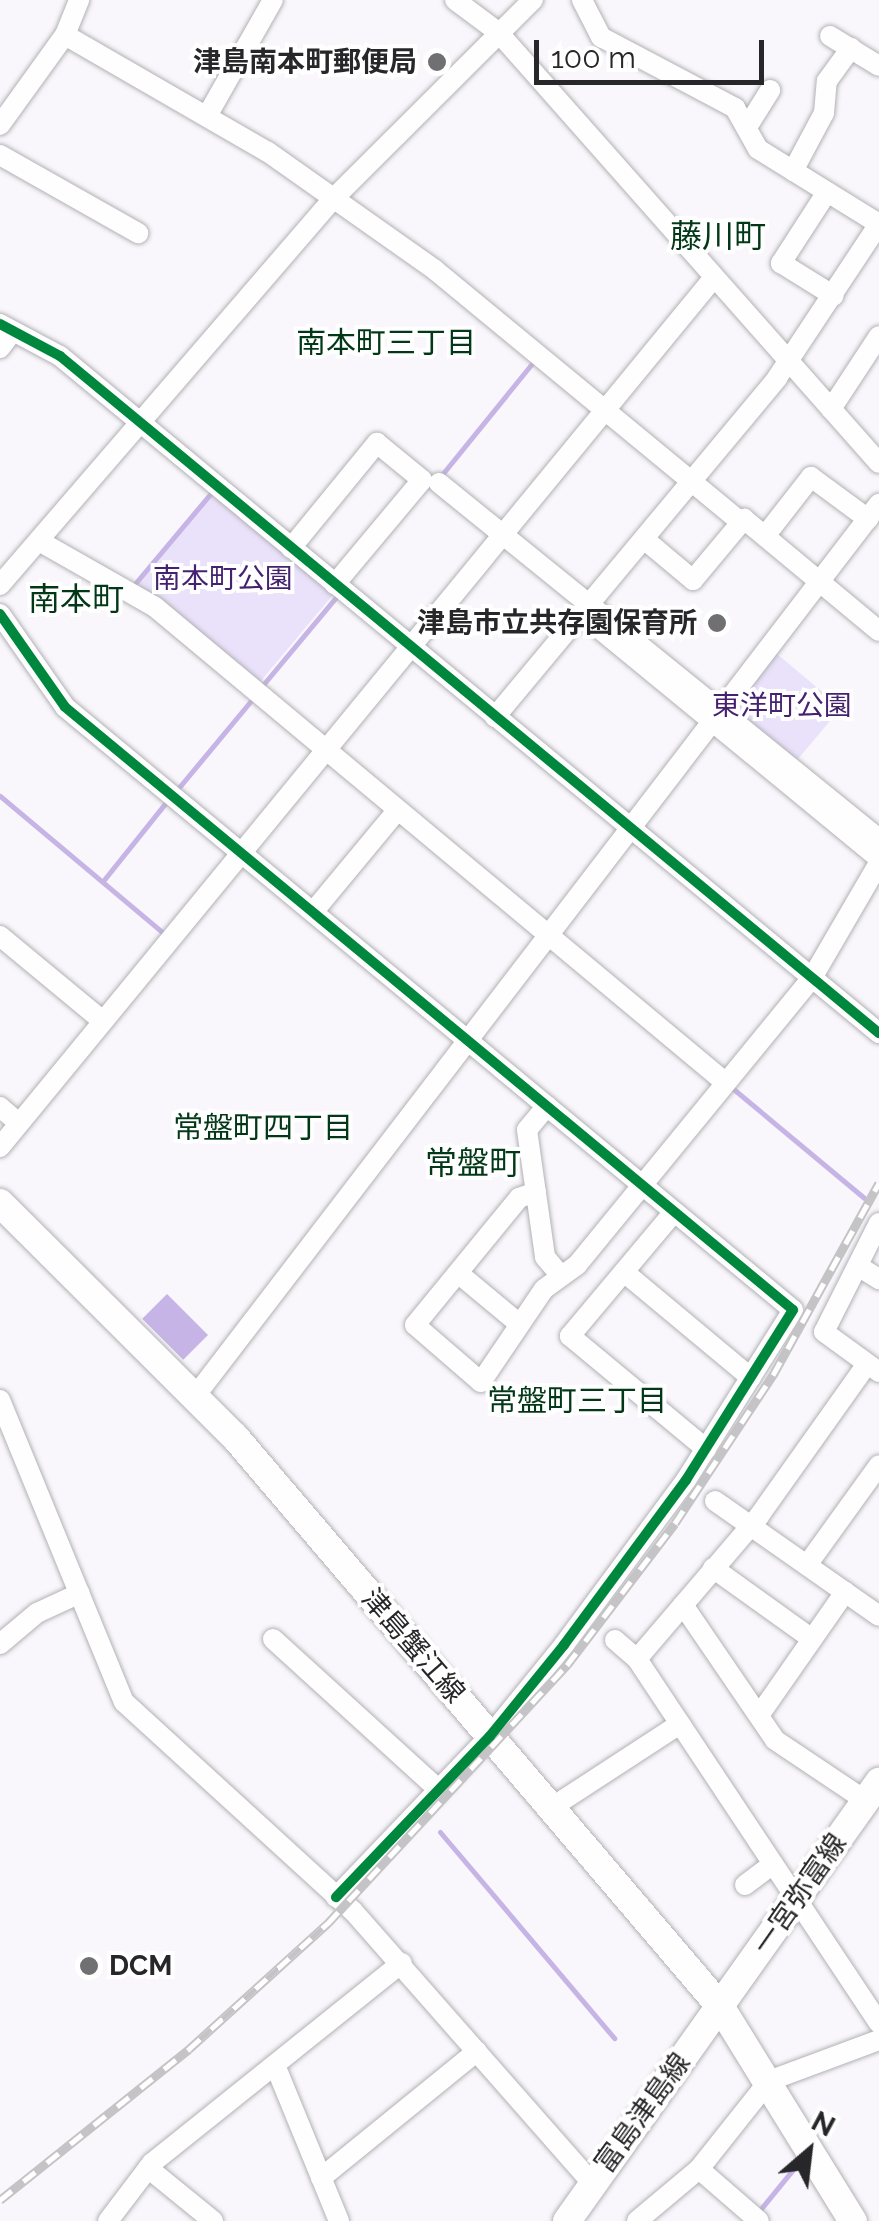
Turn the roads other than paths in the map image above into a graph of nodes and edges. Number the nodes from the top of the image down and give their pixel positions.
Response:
1 (80, 0) edge
2 (274, 0) edge
3 (455, 0) edge
4 (532, 0) edge
5 (582, 0) edge
6 (498, 32) junction
7 (65, 35) junction
8 (830, 36) dead end
9 (850, 48) junction
10 (879, 66) edge
11 (770, 90) dead end
12 (207, 116) junction
13 (749, 124) junction
14 (0, 125) edge
15 (0, 155) edge
16 (793, 171) junction
17 (826, 192) junction
18 (332, 200) junction
19 (879, 224) edge
20 (138, 233) dead end
21 (712, 280) junction
22 (834, 296) junction
23 (4, 334) edge
24 (879, 336) edge
25 (789, 362) junction
26 (604, 407) junction
27 (831, 409) junction
28 (141, 423) junction
29 (879, 464) edge
30 (692, 481) junction
31 (439, 482) dead end
32 (873, 512) edge
33 (742, 522) junction
34 (765, 536) junction
35 (498, 537) junction
36 (644, 539) junction
37 (39, 541) junction
38 (292, 548) junction
39 (820, 582) junction
40 (336, 584) junction
41 (0, 586) edge
42 (585, 608) junction
43 (0, 614) edge
44 (875, 620) edge
45 (409, 645) junction
46 (717, 715) junction
47 (496, 717) junction
48 (321, 750) junction
49 (396, 812) junction
50 (630, 828) junction
51 (879, 839) edge
52 (238, 850) junction
53 (879, 861) edge
54 (313, 912) junction
55 (548, 935) junction
56 (0, 936) edge
57 (812, 978) junction
58 (100, 1018) junction
59 (879, 1033) edge
60 (468, 1040) junction
61 (726, 1083) junction
62 (547, 1106) junction
63 (8, 1114) edge
64 (0, 1147) edge
65 (642, 1186) junction
66 (536, 1192) junction
67 (0, 1203) edge
68 (674, 1212) junction
69 (879, 1224) edge
70 (858, 1266) junction
71 (624, 1272) junction
72 (458, 1273) junction
73 (560, 1276) junction
74 (879, 1280) edge
75 (516, 1322) junction
76 (873, 1368) edge
77 (751, 1378) junction
78 (196, 1395) junction
79 (0, 1400) edge
80 (706, 1449) junction
81 (879, 1465) edge
82 (715, 1501) dead end
83 (749, 1525) junction
84 (807, 1566) junction
85 (713, 1568) junction
86 (845, 1592) junction
87 (80, 1594) junction
88 (684, 1606) junction
89 (879, 1616) edge
90 (273, 1639) dead end
91 (812, 1639) junction
92 (615, 1640) dead end
93 (0, 1644) edge
94 (637, 1659) junction
95 (760, 1714) junction
96 (680, 1724) junction
97 (490, 1736) junction
98 (439, 1790) junction
99 (872, 1791) edge
100 (550, 1808) junction
101 (773, 1864) junction
102 (745, 1884) dead end
103 (336, 1897) junction
104 (796, 1899) junction
105 (402, 1963) junction
106 (720, 2006) junction
107 (879, 2024) edge
108 (879, 2040) edge
109 (478, 2051) junction
110 (275, 2065) junction
111 (769, 2081) junction
112 (148, 2168) junction
113 (699, 2170) junction
114 (321, 2178) junction
115 (593, 2184) junction
116 (108, 2221) edge
117 (213, 2221) edge
118 (339, 2221) edge
119 (566, 2221) edge
120 (638, 2221) edge
121 (759, 2221) edge
122 (853, 2221) edge

1 - 7 street
2 - 12 street
3 - 6 street
4 - 6 street
5 - 13 street
6 - 18 street
6 - 21 street
7 - 12 street
7 - 14 street
8 - 9 street
9 - 10 street
9 - 16 street
11 - 13 street
12 - 18 street
13 - 16 street
15 - 20 street
16 - 17 street
17 - 19 street
17 - 22 street
18 - 26 street
18 - 28 street
19 - 22 street
21 - 25 street
21 - 26 street
22 - 25 street
23 - 28 street
24 - 27 street
25 - 27 street
25 - 30 street
26 - 30 street
26 - 35 street
27 - 29 street
28 - 37 street
28 - 38 street
30 - 33 street
30 - 36 street
31 - 35 street
32 - 34 street
32 - 39 street
33 - 34 street
33 - 36 street
34 - 39 street
35 - 42 street
35 - 45 street
36 - 42 street
37 - 41 street
37 - 48 street
38 - 40 street
38 - 40 street
39 - 44 street
39 - 46 street
40 - 45 street
42 - 46 street
42 - 47 street
43 - 52 street
45 - 47 street
45 - 48 street
46 - 50 street
46 - 51 street
46 - 53 street
47 - 50 street
48 - 49 street
48 - 52 street
49 - 54 street
49 - 55 street
50 - 55 street
50 - 57 street
52 - 54 street
52 - 58 street
53 - 57 street
54 - 60 street
55 - 60 street
55 - 61 street
56 - 58 street
57 - 59 street
57 - 61 street
58 - 63 street
60 - 62 street
60 - 78 street
61 - 65 street
62 - 65 street
62 - 66 street
63 - 64 street
65 - 68 street
65 - 73 street
66 - 72 street
66 - 73 street
67 - 78 main road, 津島蟹江線
68 - 71 street
68 - 77 street
69 - 70 street
70 - 74 street
70 - 76 street
71 - 77 street
71 - 80 street
72 - 75 street
72 - 75 street
73 - 75 street
76 - 83 street
77 - 80 street
78 - 97 main road, 津島蟹江線
79 - 87 street
80 - 97 street
81 - 84 street
82 - 83 street
83 - 84 street
83 - 85 street
84 - 86 street
85 - 88 street
85 - 91 street
86 - 89 street
86 - 91 street
87 - 93 street
87 - 103 street
88 - 94 street
88 - 95 street
90 - 98 street
91 - 95 street
92 - 94 street
94 - 96 street
95 - 99 street
96 - 100 street
96 - 101 street
97 - 98 street
97 - 100 main road, 津島蟹江線
98 - 103 street
99 - 104 main road, 一宮弥富線
100 - 106 main road, 津島蟹江線
101 - 102 street
101 - 104 street
103 - 105 street
104 - 106 main road, 一宮弥富線
104 - 107 street
105 - 109 street
105 - 110 street
106 - 111 main road, 津島蟹江線
106 - 115 main road, 富島津島線
108 - 111 street
109 - 114 street
109 - 115 street
110 - 112 street
110 - 114 street
111 - 113 street
111 - 122 main road, 津島蟹江線
112 - 116 street
112 - 117 street
113 - 120 street
113 - 121 street
114 - 118 street
115 - 119 main road, 富島津島線

